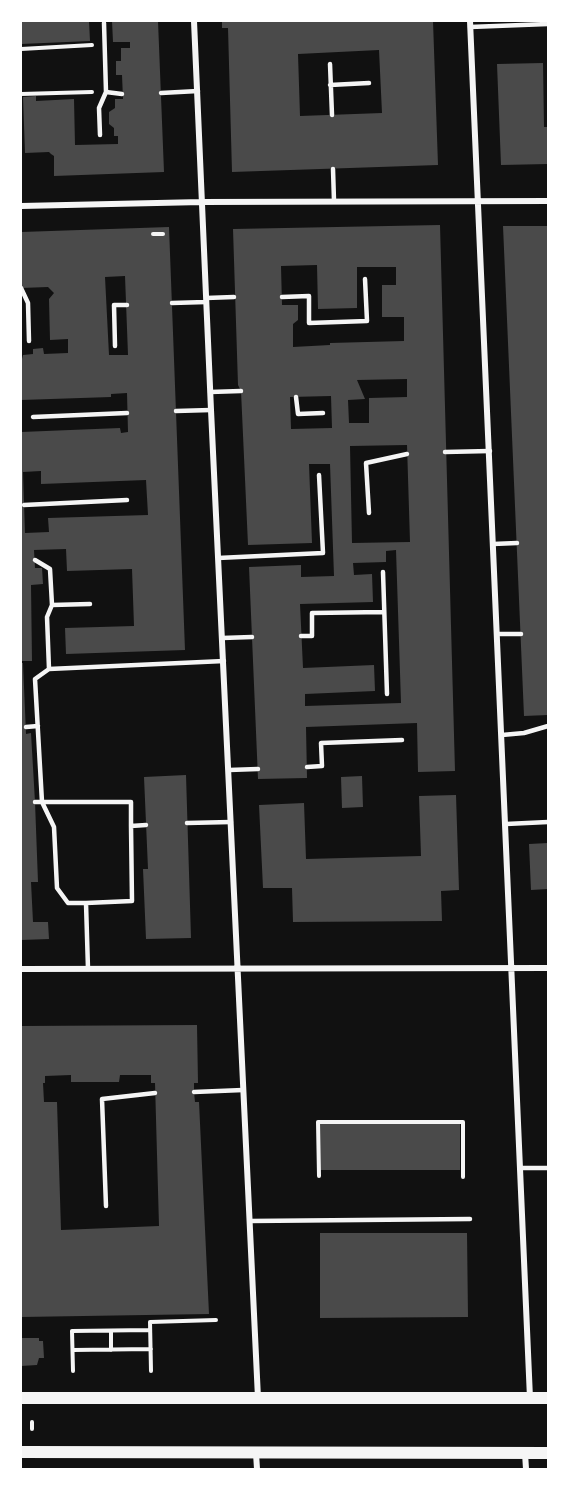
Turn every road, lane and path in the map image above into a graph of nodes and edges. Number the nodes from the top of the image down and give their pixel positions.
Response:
1 (194, 21) edge
2 (104, 23) dead end
3 (470, 24) edge
4 (548, 24) edge
5 (105, 45) junction
6 (21, 49) edge
7 (330, 64) dead end
8 (369, 83) dead end
9 (330, 84) junction
10 (198, 91) junction
11 (106, 92) junction
12 (161, 93) dead end
13 (21, 94) edge
14 (122, 94) dead end
15 (332, 115) dead end
16 (100, 135) dead end
17 (333, 169) dead end
18 (478, 200) junction
19 (334, 201) junction
20 (548, 201) edge
21 (202, 202) junction
22 (21, 206) edge
23 (153, 234) dead end
24 (163, 234) dead end
25 (365, 279) dead end
26 (21, 288) edge
27 (234, 297) dead end
28 (282, 297) dead end
29 (206, 300) junction
30 (172, 303) dead end
31 (126, 305) dead end
32 (29, 341) dead end
33 (115, 346) dead end
34 (241, 391) dead end
35 (210, 392) junction
36 (296, 397) dead end
37 (211, 410) junction
38 (176, 411) dead end
39 (127, 413) dead end
40 (322, 413) dead end
41 (33, 417) dead end
42 (490, 451) junction
43 (445, 452) dead end
44 (407, 454) dead end
45 (320, 475) dead end
46 (127, 500) dead end
47 (24, 505) dead end
48 (369, 513) dead end
49 (517, 543) dead end
50 (494, 544) junction
51 (218, 558) junction
52 (35, 560) dead end
53 (382, 572) dead end
54 (90, 604) dead end
55 (52, 605) junction
56 (384, 612) junction
57 (497, 634) junction
58 (520, 634) dead end
59 (301, 636) dead end
60 (252, 637) dead end
61 (222, 638) junction
62 (224, 662) junction
63 (49, 669) junction
64 (387, 694) dead end
65 (38, 726) junction
66 (548, 726) edge
67 (26, 727) dead end
68 (502, 735) junction
69 (402, 740) dead end
70 (307, 767) dead end
71 (258, 769) dead end
72 (229, 770) junction
73 (34, 802) dead end
74 (42, 802) junction
75 (231, 822) junction
76 (548, 822) edge
77 (187, 824) dead end
78 (506, 824) junction
79 (146, 825) dead end
80 (131, 826) junction
81 (86, 903) junction
82 (512, 968) junction
83 (548, 968) edge
84 (21, 969) edge
85 (88, 969) junction
86 (238, 969) junction
87 (243, 1090) junction
88 (194, 1092) dead end
89 (155, 1093) dead end
90 (520, 1168) junction
91 (548, 1168) edge
92 (319, 1176) dead end
93 (463, 1177) dead end
94 (106, 1206) dead end
95 (471, 1219) dead end
96 (250, 1221) junction
97 (216, 1320) dead end
98 (150, 1330) junction
99 (111, 1331) junction
100 (151, 1349) junction
101 (73, 1350) junction
102 (111, 1350) junction
103 (73, 1371) dead end
104 (151, 1371) dead end
105 (21, 1398) edge
106 (531, 1398) junction
107 (548, 1398) edge
108 (258, 1399) junction
109 (32, 1422) dead end
110 (32, 1429) dead end
111 (21, 1452) edge
112 (256, 1453) junction
113 (525, 1453) junction
114 (548, 1453) edge
115 (257, 1469) edge
116 (526, 1469) edge

1 - 10 street
2 - 5 lane
3 - 4 lane
3 - 18 street
5 - 6 path
5 - 11 lane
7 - 9 lane
8 - 9 lane
9 - 15 lane
10 - 12 lane
10 - 21 street
11 - 13 path
11 - 14 lane
11 - 16 lane
17 - 19 lane
18 - 19 street
18 - 20 street
18 - 42 street
19 - 21 street
21 - 22 street
21 - 29 street
23 - 24 path
25 - 28 lane
26 - 32 lane
27 - 29 lane
29 - 30 lane
29 - 35 street
31 - 33 lane
34 - 35 lane
35 - 37 street
36 - 40 lane
37 - 38 lane
37 - 51 street
39 - 41 lane
42 - 43 lane
42 - 50 street
44 - 48 lane
45 - 51 lane
46 - 47 lane
49 - 50 lane
50 - 57 street
51 - 61 street
52 - 55 lane
53 - 56 lane
54 - 55 lane
55 - 63 lane
56 - 59 lane
56 - 64 lane
57 - 58 lane
57 - 68 street
60 - 61 lane
61 - 62 street
62 - 63 lane
62 - 72 street
63 - 65 lane
65 - 67 lane
65 - 74 lane
66 - 68 lane
68 - 78 street
69 - 70 lane
71 - 72 lane
72 - 75 street
73 - 74 lane
74 - 80 lane
74 - 81 lane
75 - 77 lane
75 - 86 street
76 - 78 lane
78 - 82 street
79 - 80 lane
80 - 81 lane
81 - 85 lane
82 - 83 street
82 - 86 street
82 - 90 street
84 - 85 street
85 - 86 street
86 - 87 street
87 - 88 lane
87 - 96 street
89 - 94 lane
90 - 91 lane
90 - 106 street
92 - 93 path
95 - 96 lane
96 - 108 street
97 - 98 path
98 - 99 path
98 - 100 path
99 - 101 path
99 - 102 path
100 - 102 path
100 - 104 path
101 - 102 path
101 - 103 path
105 - 108 main road
106 - 107 main road
106 - 108 main road
109 - 110 path
111 - 112 main road
112 - 113 main road
112 - 115 street
113 - 114 main road
113 - 116 street

